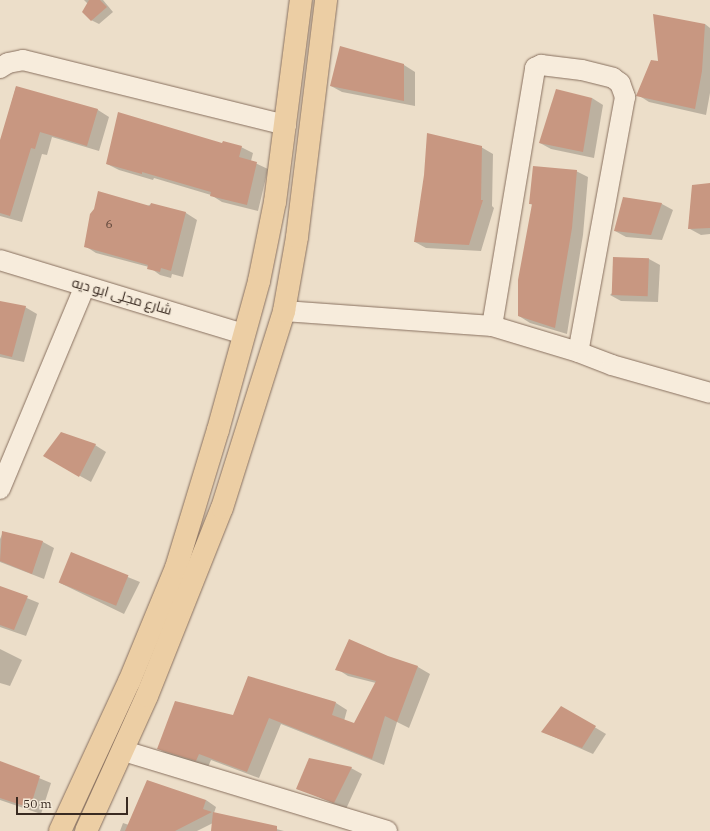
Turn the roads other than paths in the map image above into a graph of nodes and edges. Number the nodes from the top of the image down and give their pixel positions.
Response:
1 (301, 0) edge
2 (326, 0) edge
3 (0, 68) edge
4 (286, 125) junction
5 (0, 260) edge
6 (85, 286) junction
7 (284, 311) junction
8 (492, 326) junction
9 (244, 334) junction
10 (578, 352) junction
11 (710, 393) edge
12 (0, 488) edge
13 (154, 620) junction
14 (175, 628) junction
15 (124, 751) junction
16 (60, 831) edge
17 (86, 831) edge
18 (387, 831) edge

1 - 4 main road
2 - 7 main road
3 - 4 street
4 - 9 main road
5 - 6 street, شارع مجلى ابو ديه
6 - 9 street, شارع مجلى ابو ديه
6 - 12 street
7 - 8 street
7 - 14 main road
8 - 10 street
8 - 10 street
9 - 13 main road
10 - 11 street
13 - 14 main road
13 - 16 main road
14 - 15 main road
15 - 17 main road
15 - 18 street

